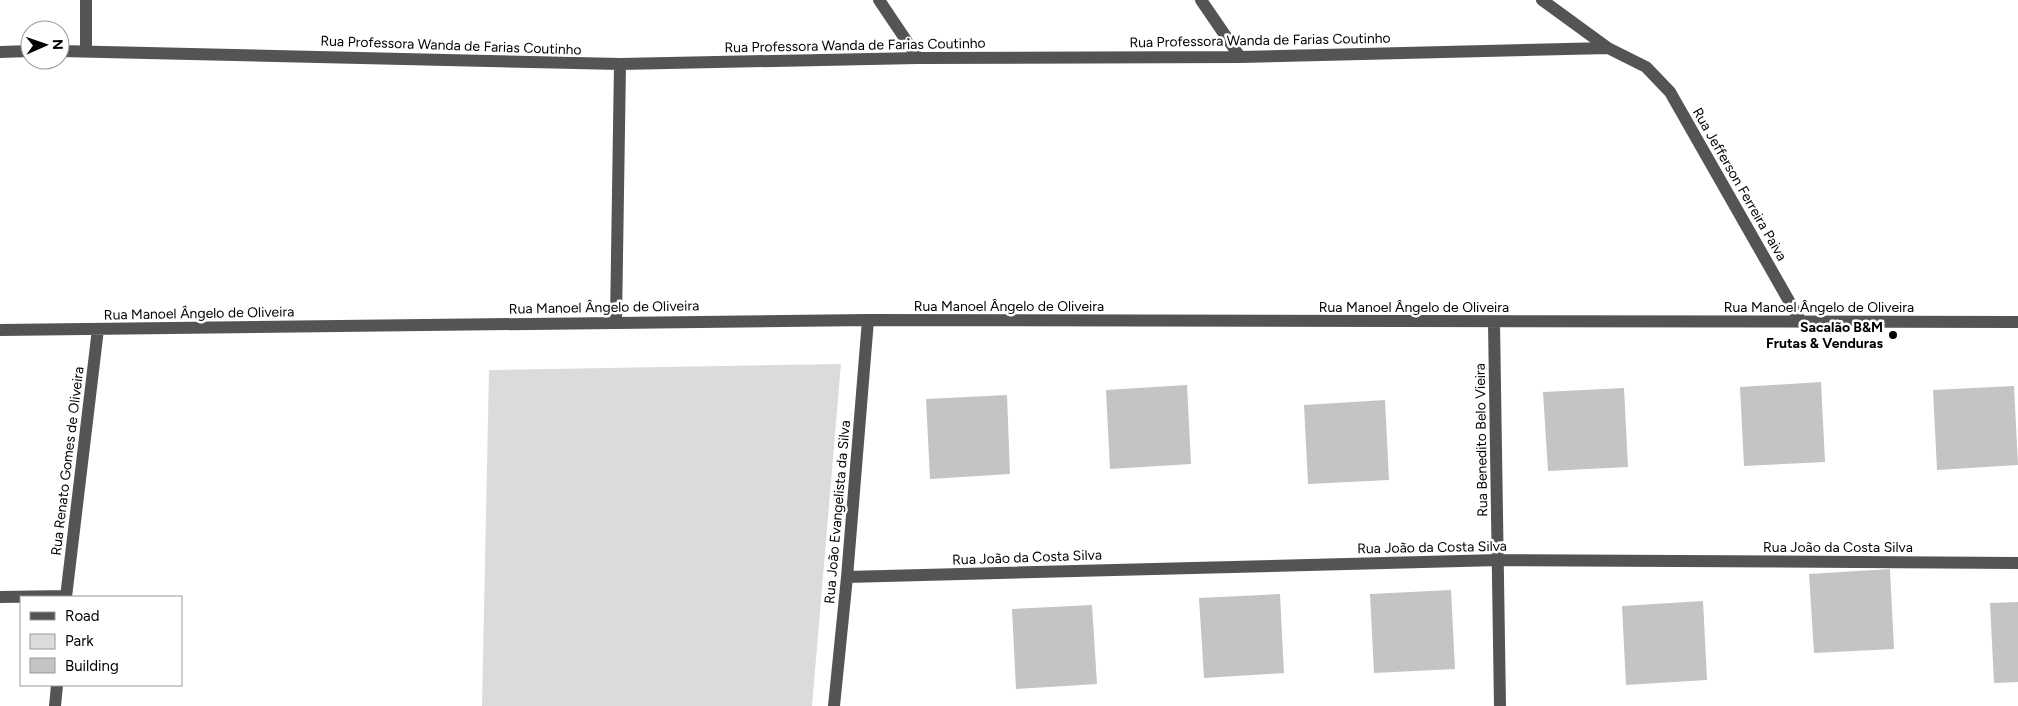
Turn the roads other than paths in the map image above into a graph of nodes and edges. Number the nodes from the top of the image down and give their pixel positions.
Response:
1 (86, 0) edge
2 (878, 0) edge
3 (1201, 0) edge
4 (1542, 0) edge
5 (1608, 48) junction
6 (86, 50) junction
7 (70, 51) edge
8 (0, 52) edge
9 (20, 52) edge
10 (1240, 56) junction
11 (918, 58) junction
12 (620, 64) junction
13 (1646, 67) joint
14 (868, 320) junction
15 (616, 321) junction
16 (1494, 322) junction
17 (1801, 322) junction
18 (2018, 322) edge
19 (98, 329) junction
20 (0, 330) edge
21 (1499, 560) junction
22 (2018, 563) edge
23 (847, 577) junction
24 (66, 596) edge
25 (0, 597) edge
26 (20, 597) edge
27 (57, 686) edge
28 (55, 706) edge
29 (834, 706) edge
30 (1500, 706) edge

1 - 6 street
2 - 11 street
3 - 10 street
4 - 5 street
5 - 10 street, Rua Professora Wanda de Farias Coutinho
5 - 13 street, Rua Professora Wanda de Farias Coutinho
6 - 7 street, Rua Professora Wanda de Farias Coutinho
6 - 12 street, Rua Professora Wanda de Farias Coutinho
8 - 9 street
10 - 11 street, Rua Professora Wanda de Farias Coutinho
11 - 12 street, Rua Professora Wanda de Farias Coutinho
12 - 15 street
13 - 17 street, Rua Jefferson Ferreira Paiva
14 - 15 street, Rua Manoel Ângelo de Oliveira
14 - 16 street, Rua Manoel Ângelo de Oliveira
14 - 23 street, Rua João Evangelista da Silva
15 - 19 street, Rua Manoel Ângelo de Oliveira
16 - 17 street, Rua Manoel Ângelo de Oliveira
16 - 21 street, Rua Benedito Belo Vieira
17 - 18 street, Rua Manoel Ângelo de Oliveira
19 - 20 street, Rua Manoel Ângelo de Oliveira
19 - 24 street, Rua Renato Gomes de Oliveira
21 - 22 street, Rua João da Costa Silva
21 - 23 street, Rua João da Costa Silva
21 - 30 street, Rua Benedito Belo Vieira
23 - 29 street, Rua João Evangelista da Silva
25 - 26 street
27 - 28 street

